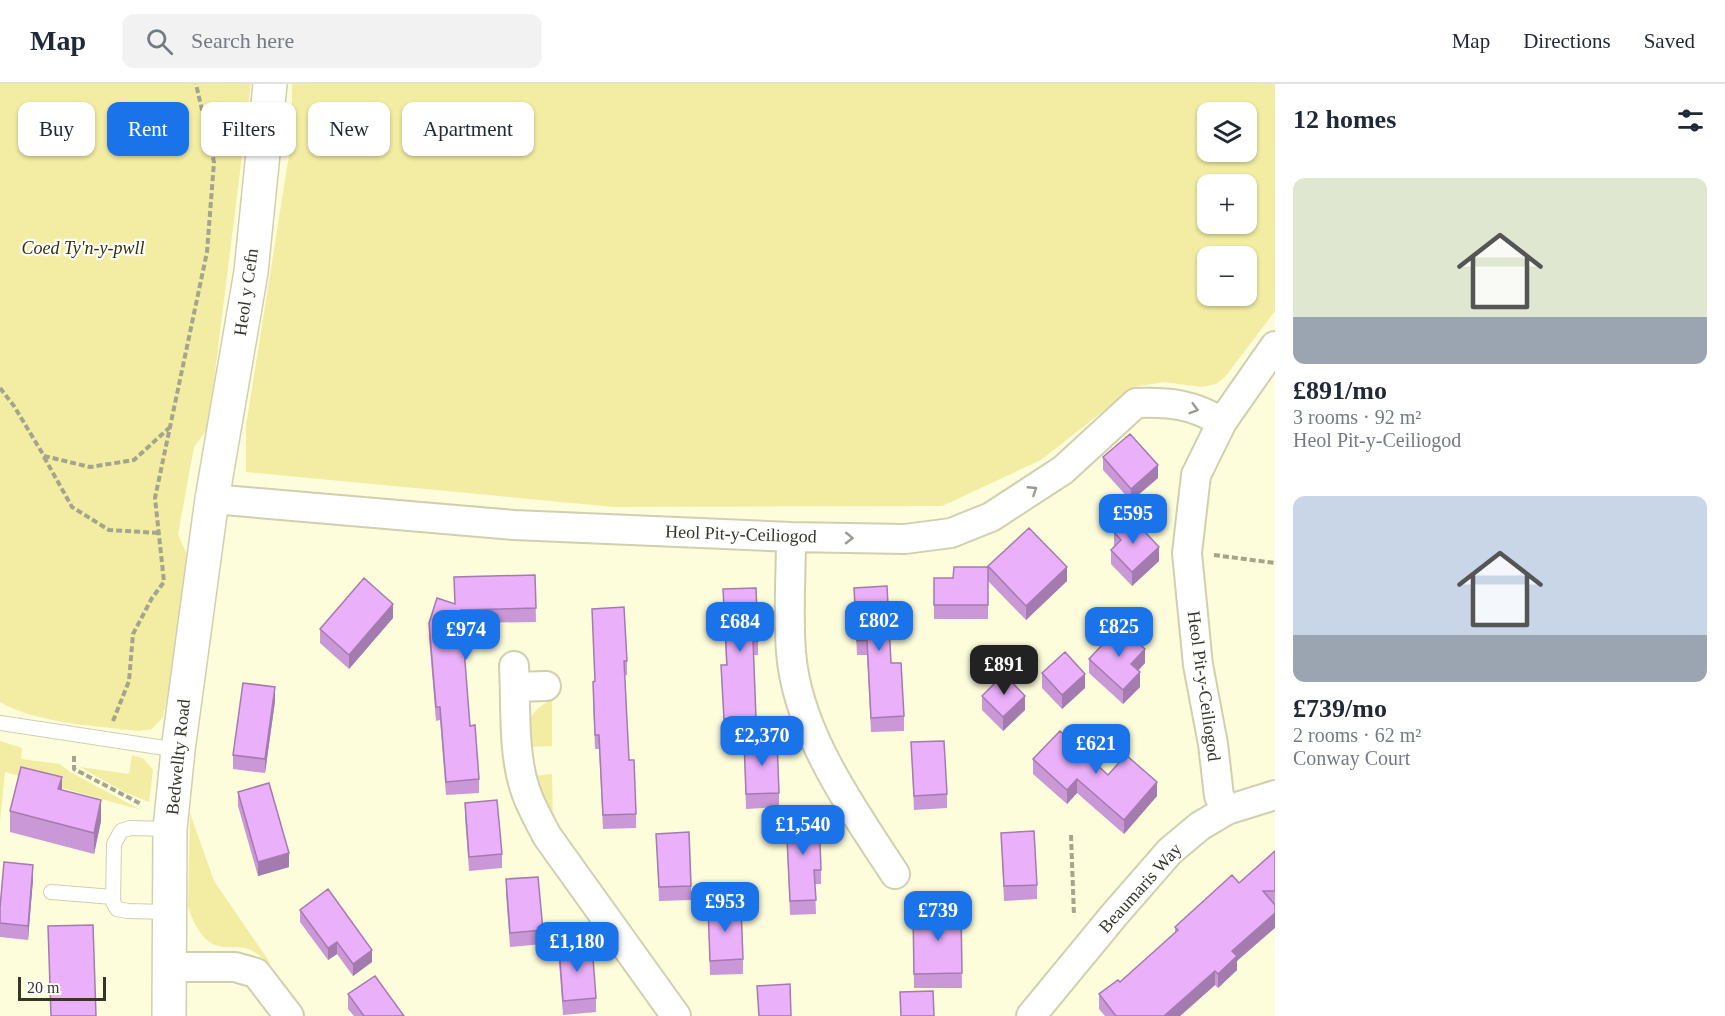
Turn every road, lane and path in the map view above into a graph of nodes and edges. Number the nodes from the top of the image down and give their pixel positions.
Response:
1 (196, 84) edge
2 (270, 84) edge
3 (1275, 346) edge
4 (0, 388) edge
5 (1222, 422) junction
6 (170, 428) junction
7 (44, 456) junction
8 (212, 500) junction
9 (160, 533) junction
10 (791, 537) junction
11 (1187, 553) junction
12 (1275, 563) edge
13 (546, 686) dead end
14 (0, 723) edge
15 (74, 734) junction
16 (106, 740) junction
17 (178, 750) junction
18 (1275, 795) edge
19 (1227, 810) junction
20 (171, 818) junction
21 (1071, 835) dead end
22 (895, 874) dead end
23 (51, 892) dead end
24 (113, 897) junction
25 (169, 912) junction
26 (1095, 938) junction
27 (169, 967) junction
28 (169, 1016) edge
29 (289, 1016) edge
30 (676, 1016) edge
31 (1031, 1016) edge

1 - 6 path
2 - 8 street, Heol y Cefn
3 - 5 street, Heol Pit-y-Ceiliogod
4 - 7 path
10 -> 5 street, Heol Pit-y-Ceiliogod
5 - 11 street, Heol Pit-y-Ceiliogod
6 - 7 path
6 - 9 path
7 - 9 path
8 - 10 street, Heol Pit-y-Ceiliogod
8 - 17 street, Bedwellty Road
9 - 16 path
10 - 22 street
11 - 12 path
11 - 19 street, Heol Pit-y-Ceiliogod
13 - 30 street
14 - 15 lane
15 - 16 lane
15 - 20 path
16 - 17 lane
17 - 20 street, Bedwellty Road
18 - 19 street, Beaumaris Way
19 - 26 street, Beaumaris Way
20 - 24 lane
20 - 25 street, Bedwellty Road
21 - 26 path
23 - 24 lane
24 - 25 lane
25 - 27 street, Bedwellty Road
26 - 31 street, Beaumaris Way
27 - 28 street, Bedwellty Road
27 - 29 street

